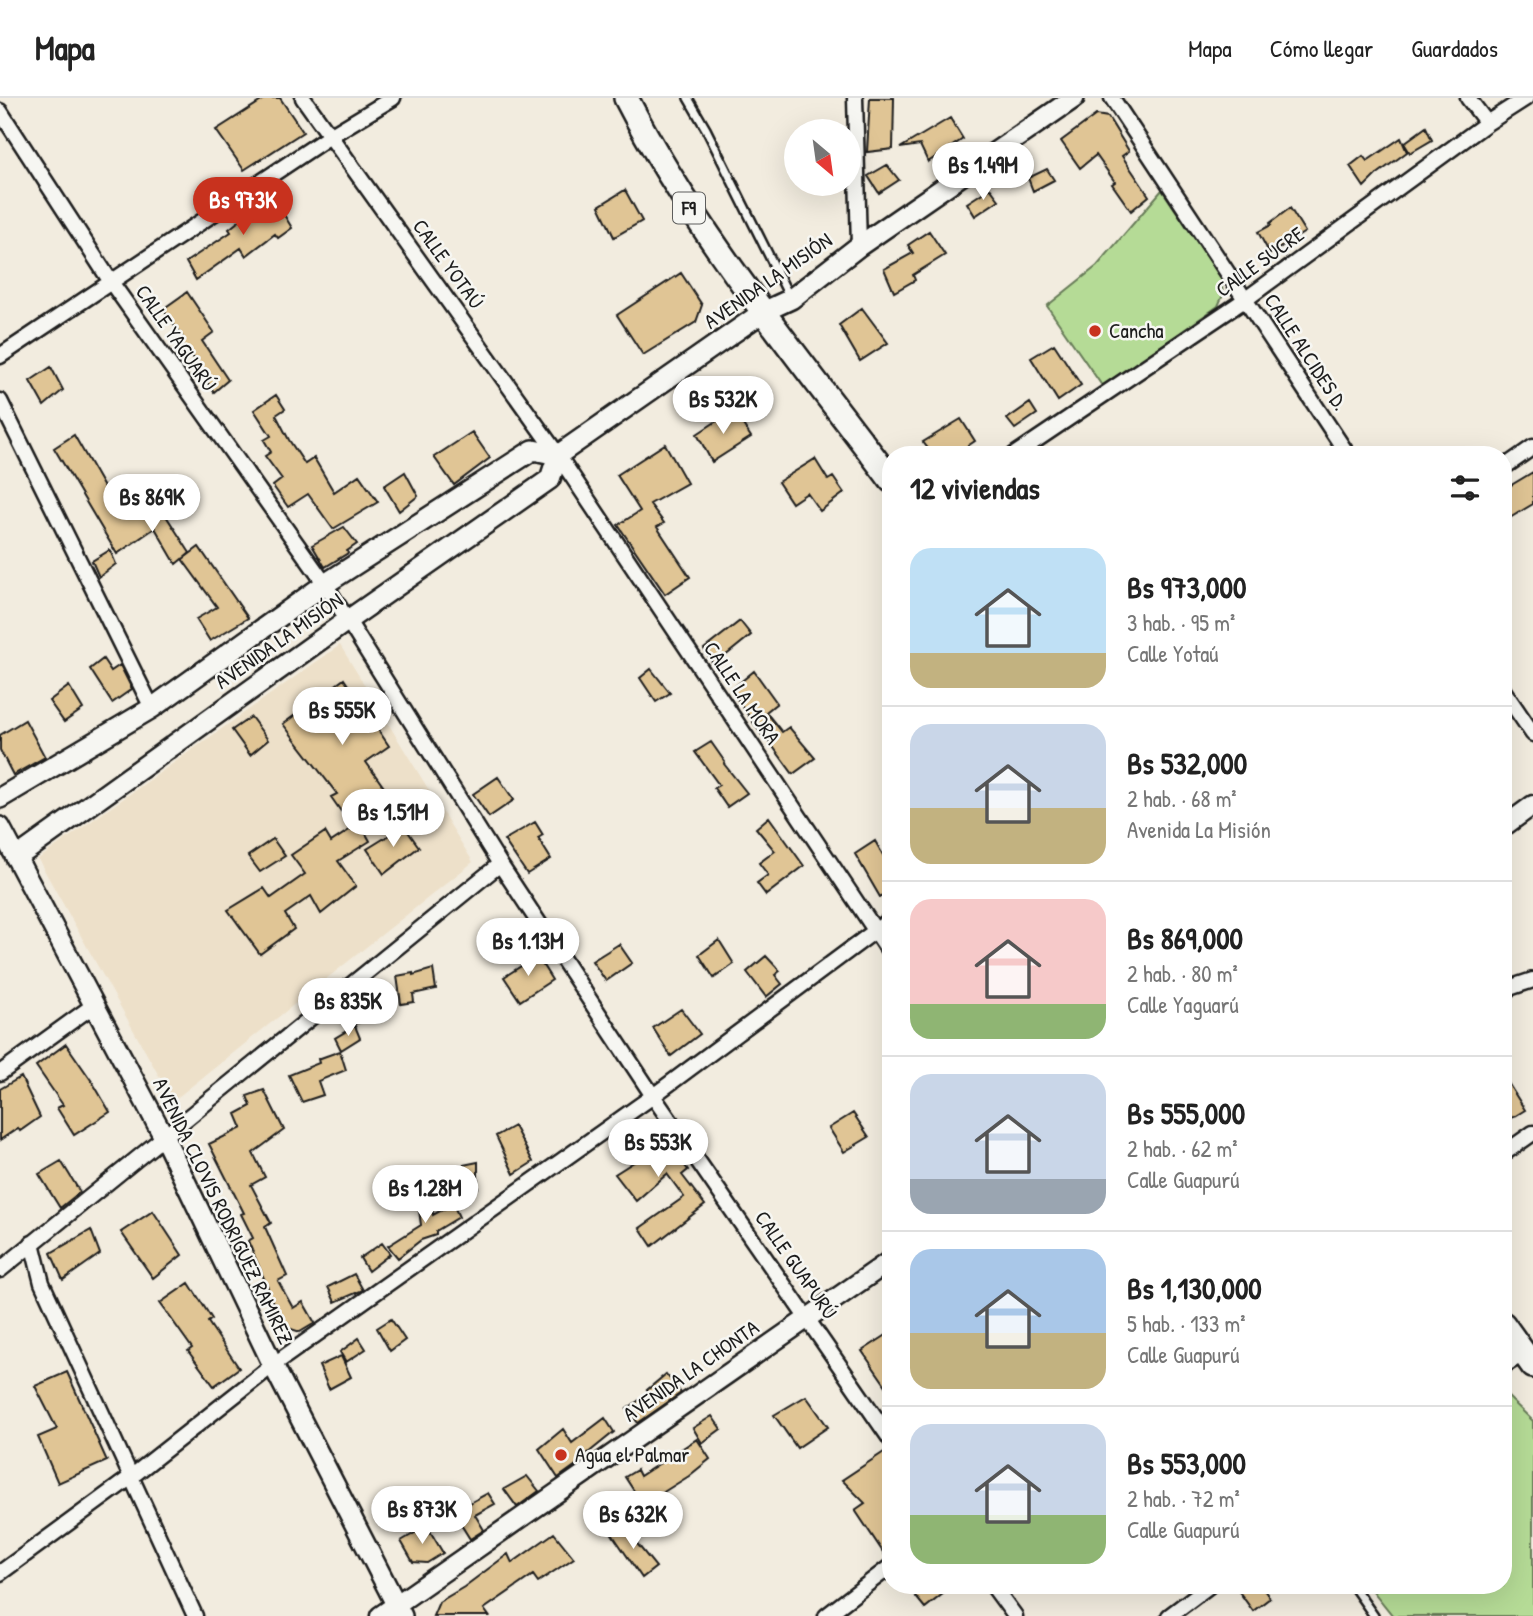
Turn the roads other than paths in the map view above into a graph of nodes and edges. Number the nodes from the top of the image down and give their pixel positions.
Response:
1 (303, 98) edge
2 (393, 98) edge
3 (626, 98) edge
4 (688, 98) edge
5 (855, 98) edge
6 (1074, 98) edge
7 (1112, 98) edge
8 (1468, 98) edge
9 (1527, 98) edge
10 (0, 111) edge
11 (1488, 123) junction
12 (330, 136) junction
13 (859, 246) junction
14 (111, 282) junction
15 (791, 299) junction
16 (1246, 299) junction
17 (763, 312) junction
18 (0, 356) edge
19 (0, 401) edge
20 (1027, 446) edge
21 (1342, 446) edge
22 (1533, 447) edge
23 (558, 455) junction
24 (1512, 462) edge
25 (882, 466) edge
26 (325, 584) junction
27 (348, 620) junction
28 (1512, 703) edge
29 (152, 708) junction
30 (1533, 734) edge
31 (0, 798) edge
32 (1533, 805) edge
33 (1512, 820) edge
34 (6, 844) edge
35 (500, 864) junction
36 (882, 925) edge
37 (875, 930) junction
38 (882, 940) edge
39 (1533, 980) edge
40 (1512, 987) edge
41 (94, 1005) junction
42 (0, 1073) edge
43 (653, 1096) junction
44 (1533, 1133) edge
45 (164, 1137) junction
46 (1512, 1148) edge
47 (32, 1243) junction
48 (882, 1267) edge
49 (0, 1270) edge
50 (807, 1318) junction
51 (1512, 1335) edge
52 (1530, 1356) edge
53 (1512, 1363) edge
54 (273, 1365) junction
55 (882, 1427) edge
56 (131, 1477) junction
57 (0, 1573) edge
58 (882, 1573) edge
59 (999, 1594) edge
60 (1198, 1594) edge
61 (1359, 1594) edge
62 (399, 1610) edge
63 (195, 1616) edge
64 (380, 1616) edge
65 (826, 1616) edge
66 (1015, 1616) edge
67 (1169, 1616) edge
68 (1374, 1616) edge

1 - 12 street, CALLE YOTAÚ
2 - 12 street
3 - 17 highway, F9
4 - 15 lane
5 - 13 street
6 - 13 main road, AVENIDA LA MISIÓN
7 - 16 street, CALLE ALCIDES D.
8 - 11 street
9 - 11 street, CALLE SUCRE
10 - 14 street, CALLE YAGUARÚ
11 - 16 street, CALLE SUCRE
12 - 14 street
12 - 23 street, CALLE YOTAÚ
13 - 15 main road, AVENIDA LA MISIÓN
14 - 18 street
14 - 26 street, CALLE YAGUARÚ
15 - 17 main road, AVENIDA LA MISIÓN
16 - 20 street, CALLE SUCRE
16 - 21 street, CALLE ALCIDES D.
17 - 23 main road, AVENIDA LA MISIÓN
17 - 25 highway, F9
19 - 29 street
22 - 24 street
23 - 26 main road, AVENIDA LA MISIÓN
23 - 27 main road, AVENIDA LA MISIÓN
23 - 37 street, CALLE LA MORA
26 - 27 street, CALLE GUAPURÚ
26 - 29 main road, AVENIDA LA MISIÓN
27 - 34 main road, AVENIDA LA MISIÓN
27 - 35 street, CALLE GUAPURÚ
28 - 30 street
29 - 31 main road, AVENIDA LA MISIÓN
32 - 33 street
34 - 41 main road, AVENIDA CLOVIS RODRIGUEZ RAMIREZ
35 - 43 street, CALLE GUAPURÚ
35 - 45 street
36 - 37 street
37 - 38 street, CALLE LA MORA
37 - 43 street
39 - 40 street
41 - 42 street
41 - 45 main road, AVENIDA CLOVIS RODRIGUEZ RAMIREZ
43 - 50 street, CALLE GUAPURÚ
43 - 54 street
44 - 46 street
45 - 47 street
45 - 54 main road, AVENIDA CLOVIS RODRIGUEZ RAMIREZ
47 - 49 street
47 - 56 street
48 - 50 street, AVENIDA LA CHONTA
50 - 55 street, CALLE GUAPURÚ
50 - 62 street, AVENIDA LA CHONTA
51 - 52 highway
52 - 53 street
54 - 56 street
54 - 62 main road, AVENIDA CLOVIS RODRIGUEZ RAMIREZ
56 - 57 street
56 - 63 street
58 - 65 street
59 - 66 street
60 - 67 street
61 - 68 lane
62 - 64 street, AVENIDA LA CHONTA

